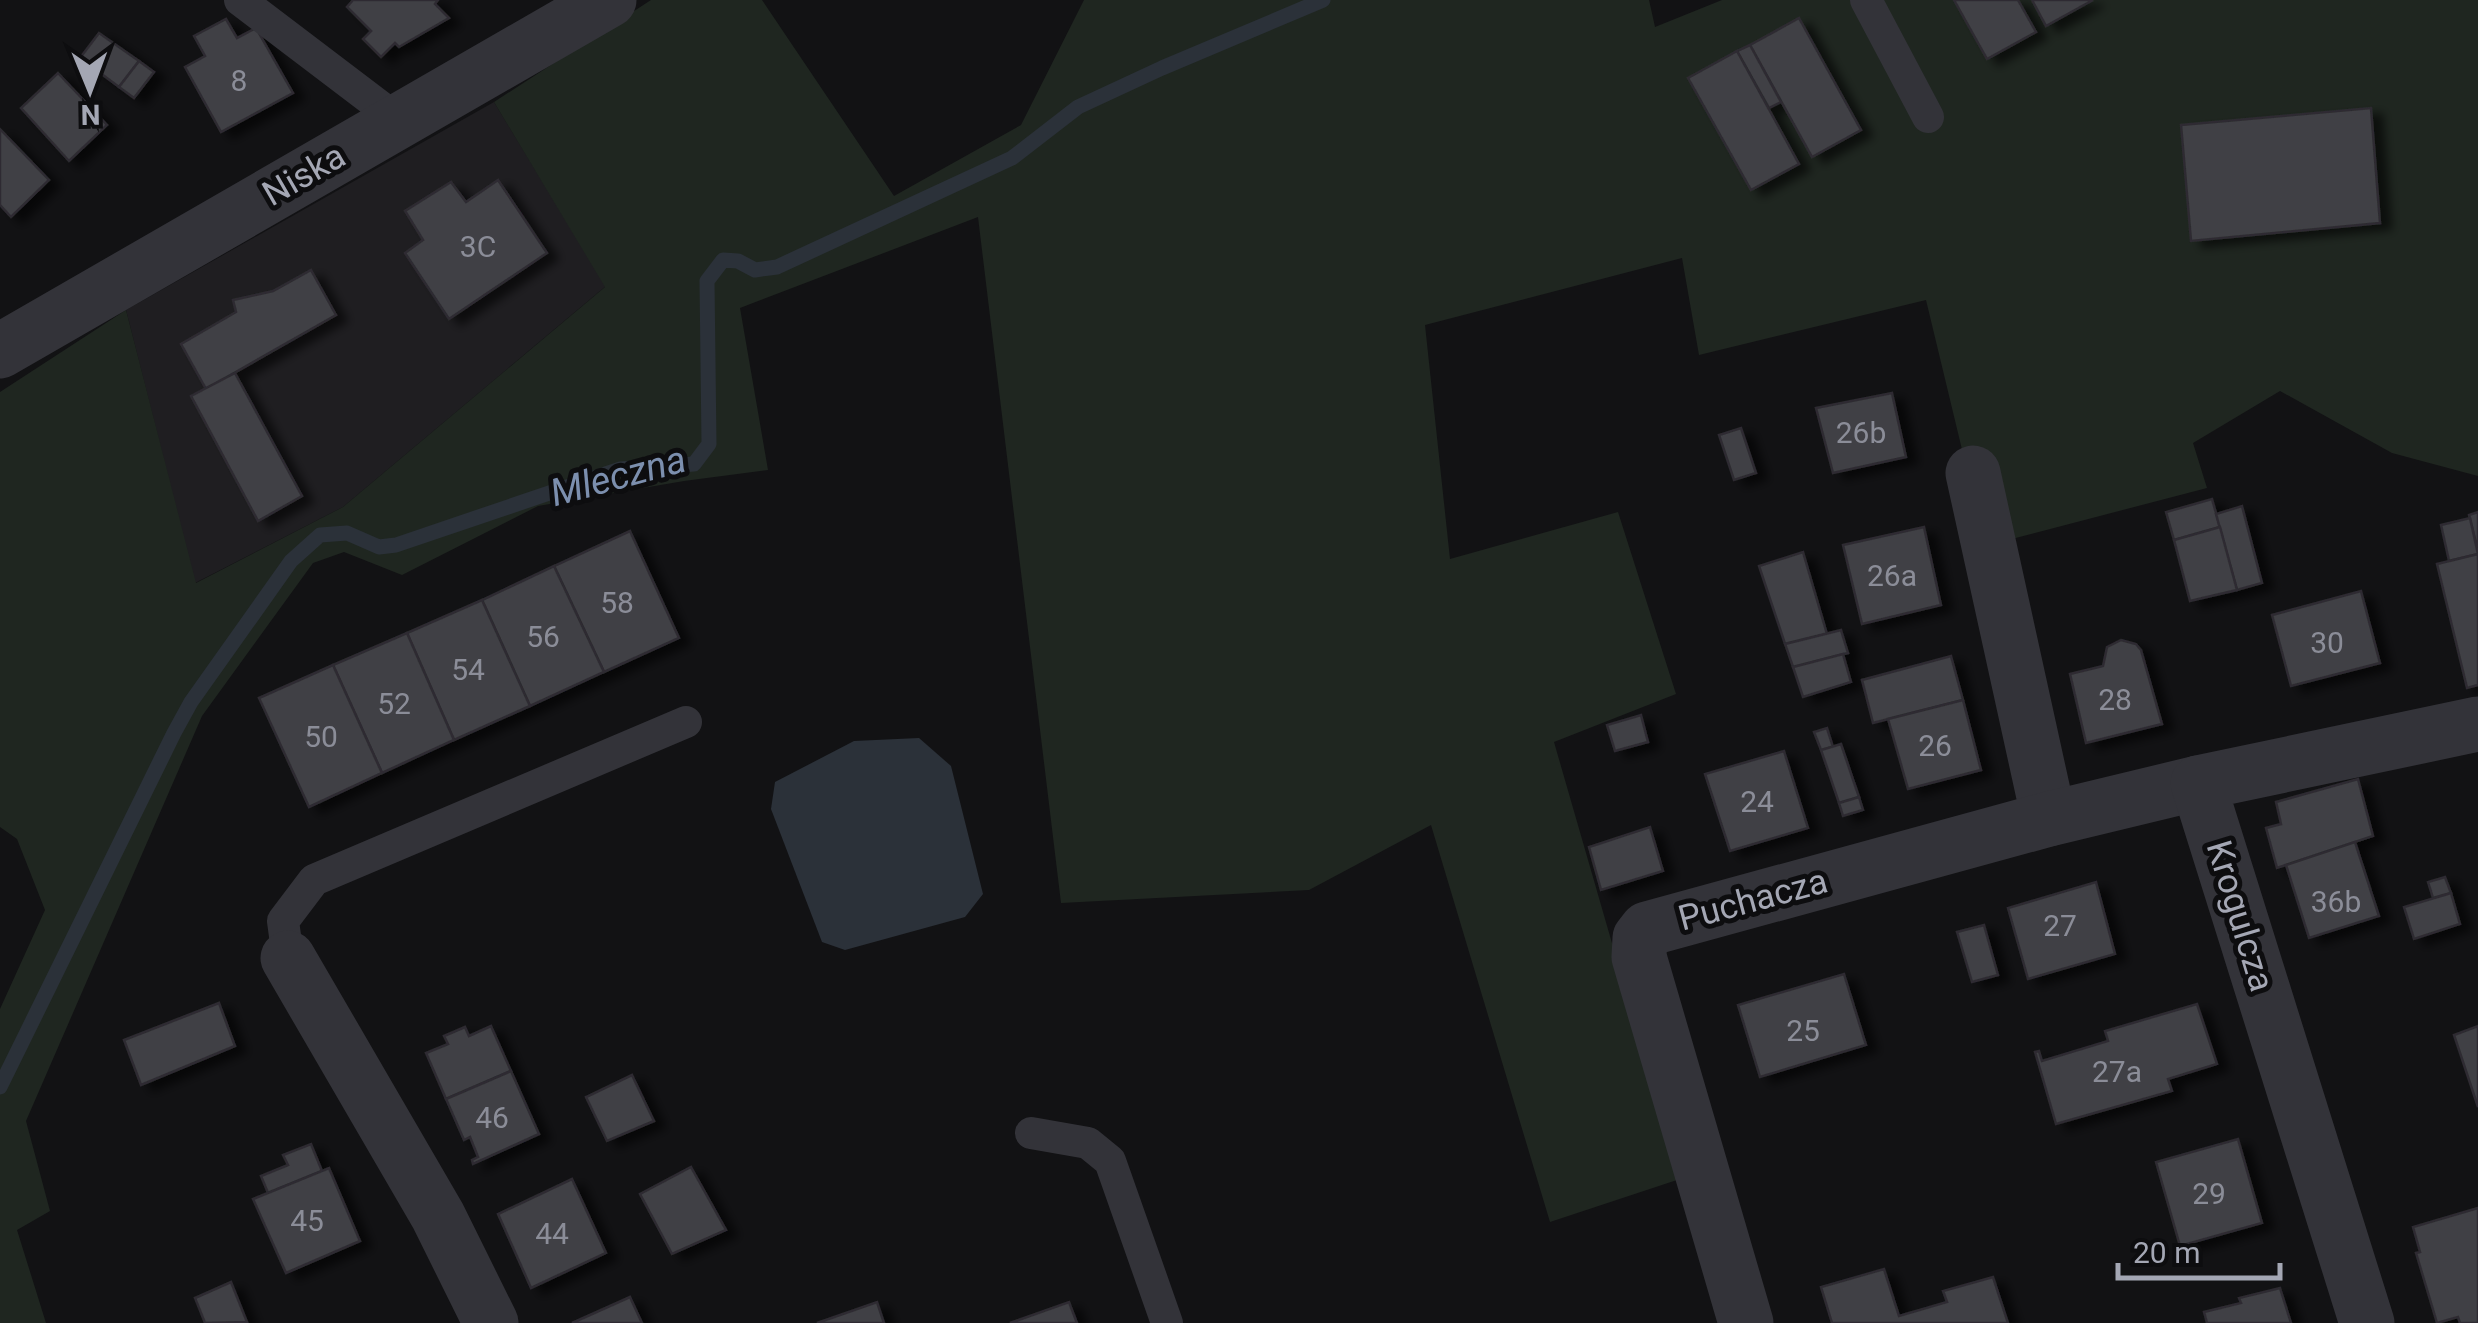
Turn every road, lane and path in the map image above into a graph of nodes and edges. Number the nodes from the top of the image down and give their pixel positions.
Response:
1 (240, 0) edge
2 (1866, 0) edge
3 (592, 4) edge
4 (1928, 117) dead end
5 (398, 120) junction
6 (0, 350) edge
7 (1972, 473) dead end
8 (686, 722) dead end
9 (2478, 724) edge
10 (2198, 782) junction
11 (2049, 818) junction
12 (288, 958) joint
13 (1032, 1133) dead end
14 (490, 1323) edge
15 (1166, 1323) edge
16 (1746, 1323) edge
17 (2367, 1323) edge

1 - 5 lane
2 - 4 lane
3 - 5 street, Niska
5 - 6 street, Niska
7 - 11 street
8 - 12 lane
9 - 10 street
10 - 11 street, Puchacza
10 - 17 street, Krogulcza
11 - 16 street, Puchacza
12 - 14 street
13 - 15 lane

